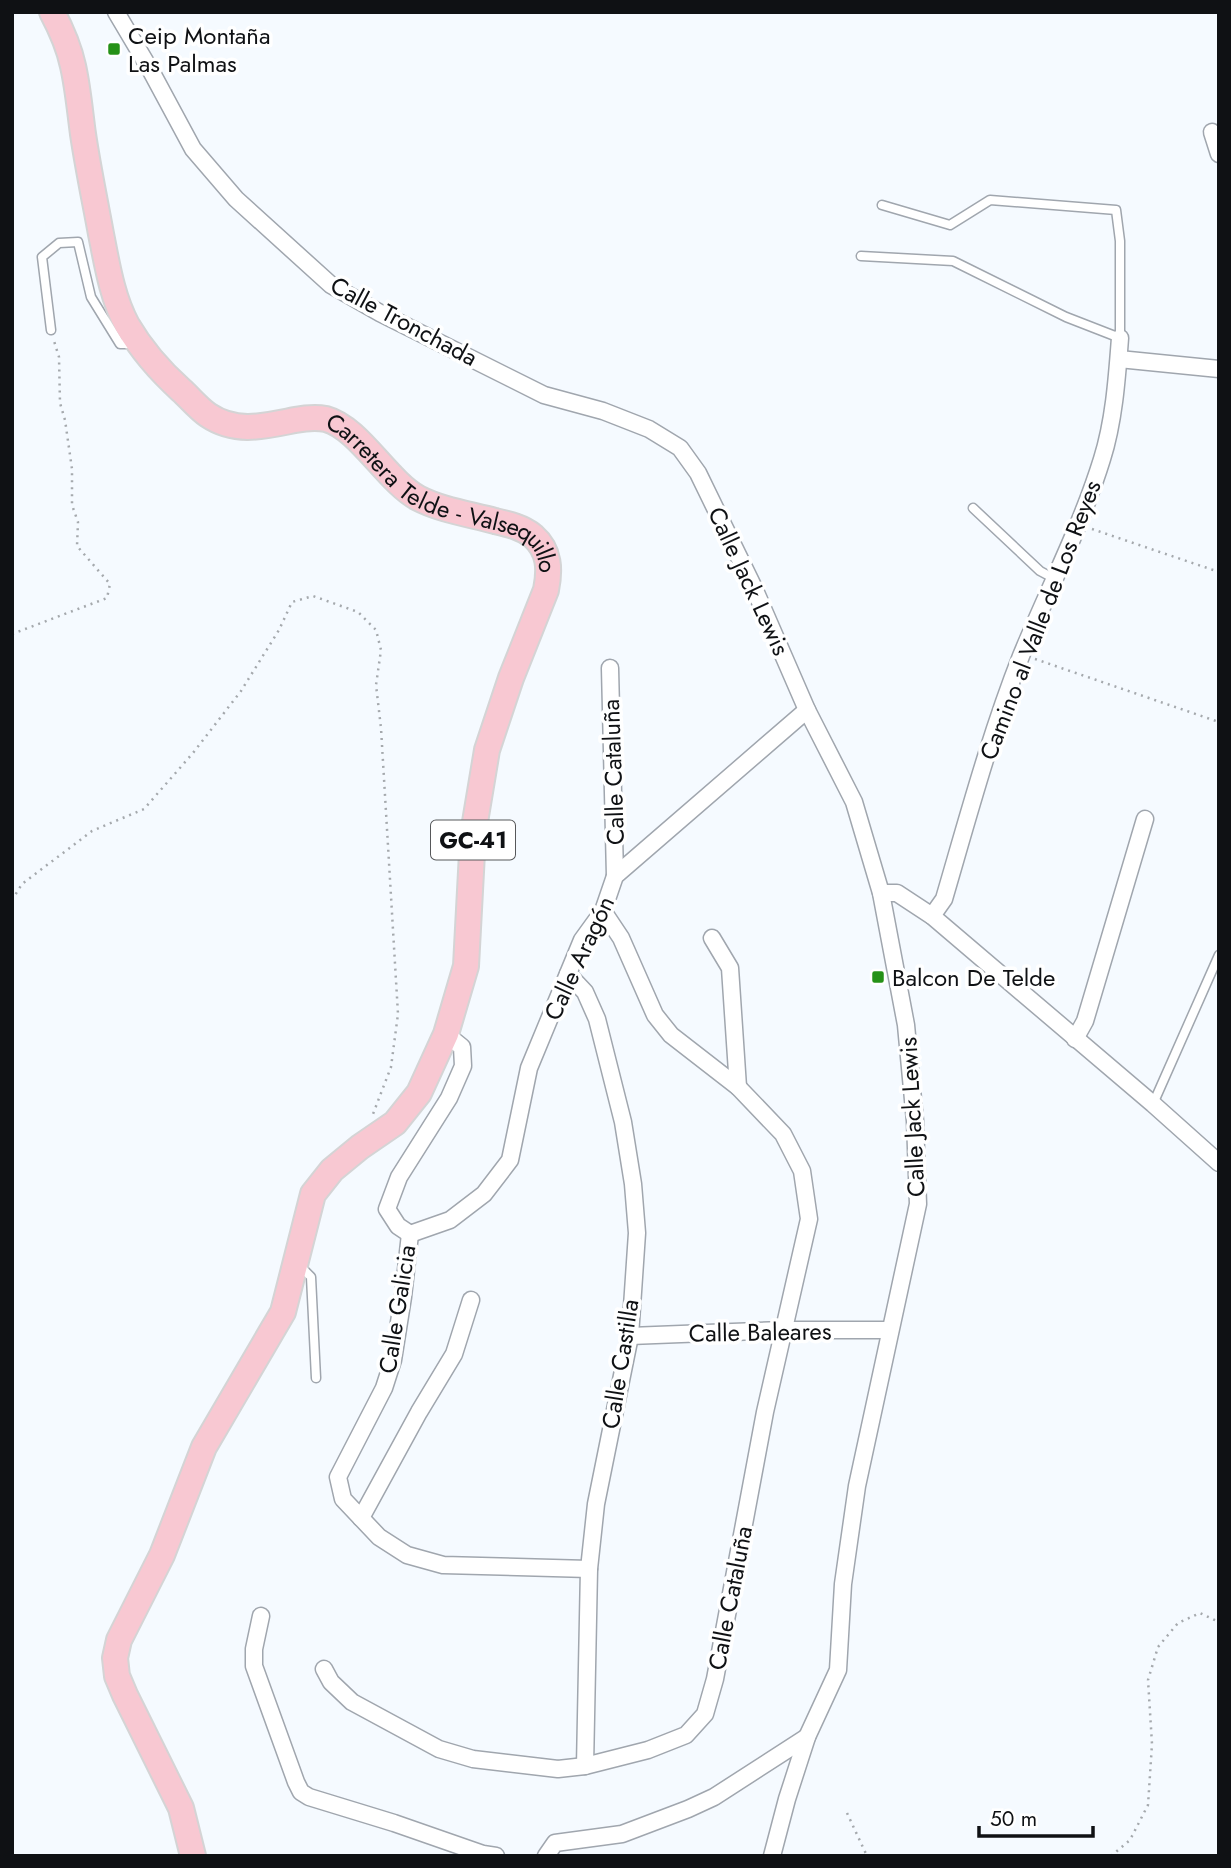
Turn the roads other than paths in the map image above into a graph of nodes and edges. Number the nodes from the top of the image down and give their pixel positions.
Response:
1 (52, 12) edge
2 (116, 12) edge
3 (1212, 132) dead end
4 (1219, 155) edge
5 (882, 205) dead end
6 (860, 256) dead end
7 (51, 330) road end
8 (1120, 338) junction
9 (139, 344) junction
10 (1119, 359) junction
11 (1219, 369) edge
12 (680, 448) joint
13 (973, 508) dead end
14 (1055, 579) junction
15 (610, 668) dead end
16 (807, 710) junction
17 (1144, 820) dead end
18 (615, 876) junction
19 (881, 893) junction
20 (603, 911) junction
21 (932, 916) junction
22 (712, 938) dead end
23 (1219, 954) edge
24 (568, 974) junction
25 (446, 1034) junction
26 (1074, 1039) junction
27 (738, 1087) junction
28 (1153, 1104) junction
29 (1219, 1163) edge
30 (410, 1234) junction
31 (296, 1262) junction
32 (471, 1300) dead end
33 (890, 1329) junction
34 (783, 1330) junction
35 (630, 1336) junction
36 (317, 1378) dead end
37 (361, 1518) junction
38 (589, 1569) junction
39 (261, 1616) dead end
40 (324, 1669) dead end
41 (807, 1737) junction
42 (585, 1766) junction
43 (193, 1856) edge
44 (496, 1856) edge
45 (546, 1856) edge
46 (772, 1856) edge

1 - 9 main road, Carretera Telde - Valsequillo / GC-41
2 - 12 street, Calle Tronchada
3 - 4 street
5 - 8 lane, Camino al Valle de Los Reyes
6 - 8 lane
7 - 9 lane
8 - 10 street, Camino al Valle de Los Reyes
9 - 25 main road, Carretera Telde - Valsequillo / GC-41
10 - 11 street
10 - 14 street, Camino al Valle de Los Reyes
12 - 16 street, Calle Jack Lewis
13 - 14 lane
14 - 21 street, Camino al Valle de Los Reyes
15 - 18 street, Calle Cataluña
16 - 18 street, Calle Aragón
16 - 19 street, Calle Jack Lewis
17 - 26 street
18 - 20 street, Calle Aragón
19 - 21 street
19 - 33 street, Calle Jack Lewis
20 - 24 street, Calle Aragón
20 - 27 street, Calle Cataluña
21 - 26 street
22 - 27 street
23 - 28 lane
24 - 30 street, Calle Aragón
24 - 35 street, Calle Castilla
25 - 30 street, Calle Galicia
25 - 31 main road, Carretera Telde - Valsequillo / GC-41
26 - 28 street
27 - 34 street, Calle Cataluña
28 - 29 street
30 - 37 street, Calle Galicia
31 - 36 lane
31 - 43 main road, Carretera Telde - Valsequillo / GC-41
32 - 37 street, Calle Galicia
33 - 34 street, Calle Baleares
33 - 41 street, Calle Jack Lewis
34 - 35 street, Calle Baleares
34 - 42 street, Calle Cataluña
35 - 38 street, Calle Castilla
37 - 38 street, Calle Galicia
38 - 42 street, Calle Castilla
39 - 44 street
40 - 42 street, Calle Cataluña
41 - 45 street
41 - 46 street, Calle Jack Lewis

